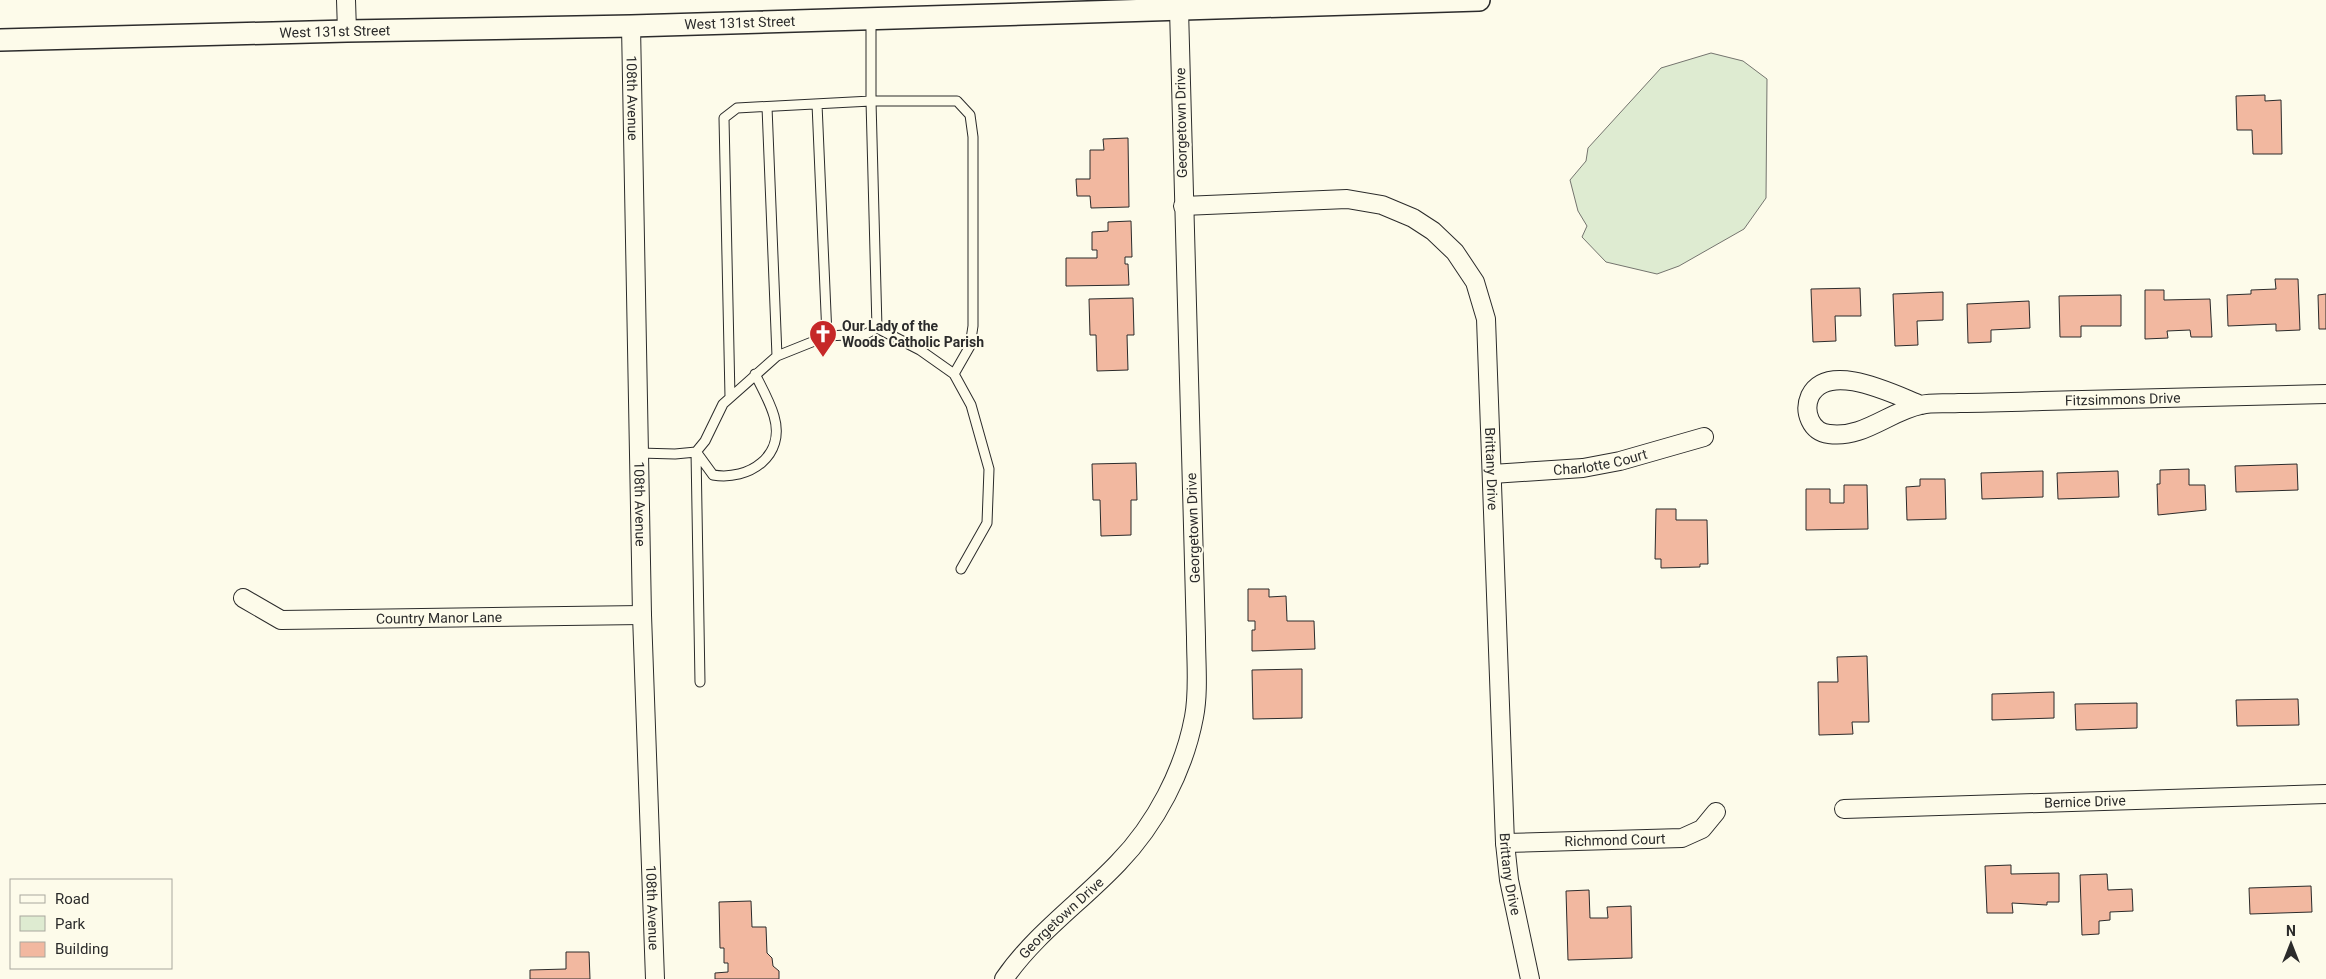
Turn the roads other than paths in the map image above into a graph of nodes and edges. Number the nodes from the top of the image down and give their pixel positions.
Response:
1 (346, 0) edge
2 (1479, 0) edge
3 (1073, 6) edge
4 (1179, 9) junction
5 (871, 18) junction
6 (631, 26) junction
7 (347, 30) junction
8 (0, 40) edge
9 (871, 101) junction
10 (817, 104) junction
11 (768, 107) junction
12 (1183, 206) junction
13 (877, 328) junction
14 (827, 336) junction
15 (777, 356) junction
16 (756, 374) junction
17 (954, 374) junction
18 (2326, 394) edge
19 (730, 397) junction
20 (1921, 404) junction
21 (1704, 437) dead end
22 (696, 452) junction
23 (639, 453) junction
24 (1492, 474) junction
25 (961, 569) dead end
26 (243, 598) dead end
27 (642, 615) junction
28 (700, 682) dead end
29 (2326, 794) edge
30 (1844, 809) dead end
31 (1716, 812) dead end
32 (1505, 843) junction
33 (655, 979) edge
34 (1004, 979) edge
35 (1530, 979) edge

1 - 7 street
2 - 4 street, West 131st Street
3 - 4 street, West 131st Street
3 - 5 street, West 131st Street
4 - 12 street, Georgetown Drive
5 - 6 street, West 131st Street
5 - 9 lane
6 - 7 street, West 131st Street
6 - 23 street, 108th Avenue
7 - 8 street, West 131st Street
9 - 10 lane
9 - 13 lane
9 - 17 lane
10 - 11 lane
10 - 14 lane
11 - 15 lane
11 - 19 lane
12 - 24 street, Brittany Drive
12 - 34 street, Georgetown Drive
13 - 14 lane
13 - 17 lane
14 - 15 lane
15 - 16 lane
16 - 19 lane
16 - 22 lane
17 - 25 lane
18 - 20 street, Fitzsimmons Drive
19 - 22 lane
20 - 20 street, Fitzsimmons Drive
21 - 24 street, Charlotte Court
22 - 23 lane
22 - 28 lane
23 - 27 street, 108th Avenue
24 - 32 street, Brittany Drive
26 - 27 street, Country Manor Lane
27 - 33 street, 108th Avenue
29 - 30 street, Bernice Drive
31 - 32 street, Richmond Court
32 - 35 street, Brittany Drive

